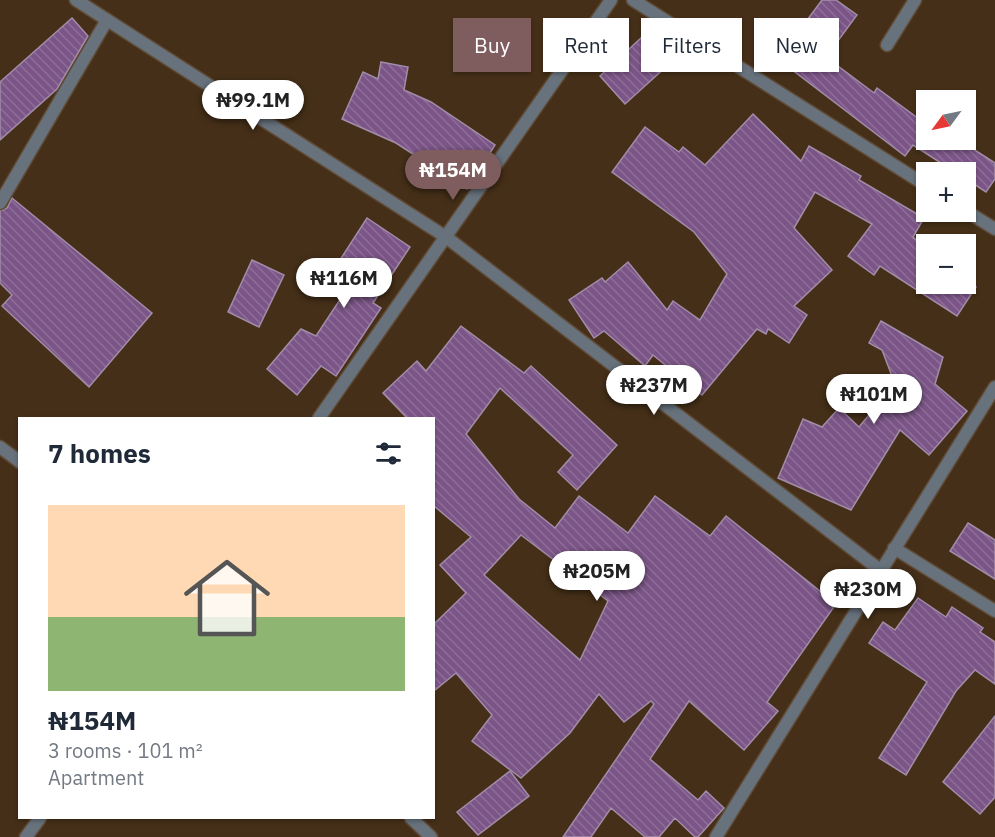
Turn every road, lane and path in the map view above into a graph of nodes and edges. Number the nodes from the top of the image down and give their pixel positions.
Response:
1 (76, 0) edge
2 (611, 0) edge
3 (633, 0) edge
4 (915, 0) edge
5 (107, 20) junction
6 (887, 45) dead end
7 (916, 179) edge
8 (0, 203) edge
9 (976, 217) edge
10 (995, 229) edge
11 (446, 237) junction
12 (995, 387) edge
13 (320, 417) edge
14 (0, 447) edge
15 (18, 460) edge
16 (894, 548) junction
17 (880, 570) junction
18 (995, 610) edge
19 (39, 819) edge
20 (412, 819) edge
21 (26, 837) edge
22 (431, 837) edge
23 (716, 837) edge

1 - 5 street
2 - 11 street
3 - 7 street
4 - 6 street
5 - 8 street
5 - 11 street
9 - 10 street
11 - 13 street
11 - 17 street
12 - 16 street
14 - 15 street
16 - 17 street
16 - 18 street
17 - 23 street
19 - 21 street
20 - 22 street

